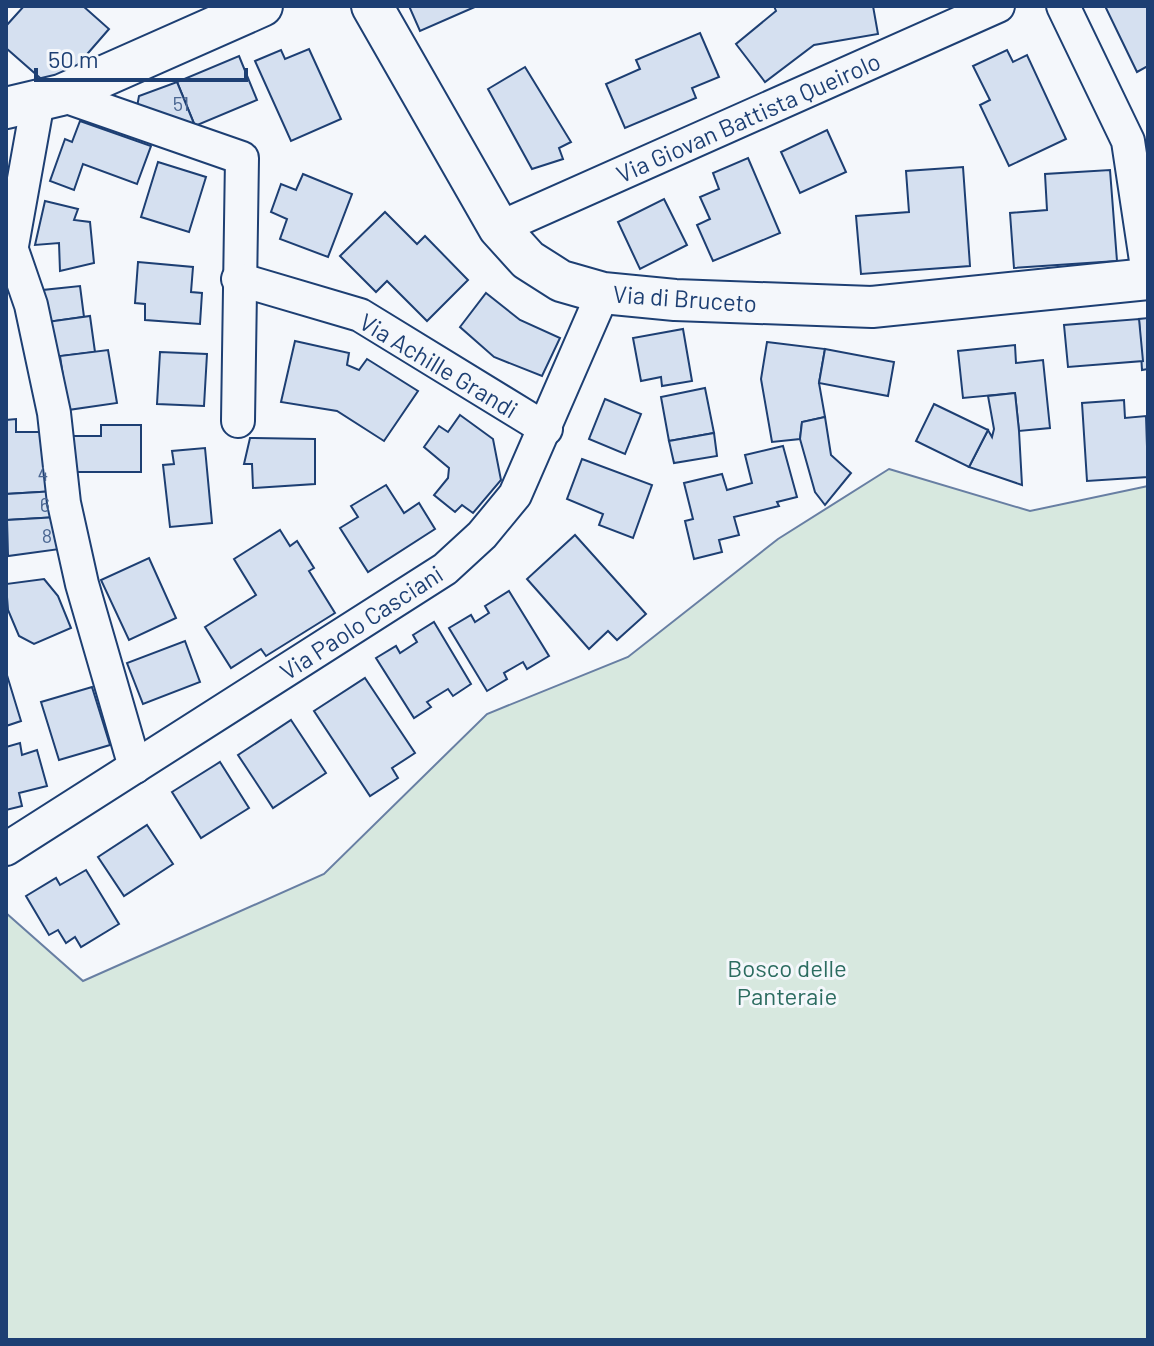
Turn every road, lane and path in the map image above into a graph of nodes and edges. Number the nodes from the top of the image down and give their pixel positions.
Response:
1 (262, 6) edge
2 (372, 6) edge
3 (998, 6) edge
4 (1063, 6) edge
5 (203, 16) edge
6 (35, 101) edge
7 (499, 228) junction
8 (11, 247) junction
9 (1148, 276) edge
10 (6, 279) edge
11 (238, 279) junction
12 (603, 293) junction
13 (238, 421) dead end
14 (546, 429) junction
15 (135, 767) junction
16 (6, 849) edge

1 - 5 main road
2 - 7 main road, Via di Bruceto
3 - 7 street, Via Giovan Battista Queirolo
4 - 9 street
5 - 6 main road
6 - 8 street
6 - 11 street
7 - 12 main road, Via di Bruceto
8 - 10 street
8 - 15 street
9 - 12 main road, Via di Bruceto
11 - 13 street
11 - 14 street, Via Achille Grandi
12 - 14 street, Via Paolo Casciani
14 - 15 street, Via Paolo Casciani
15 - 16 street, Via Paolo Casciani

